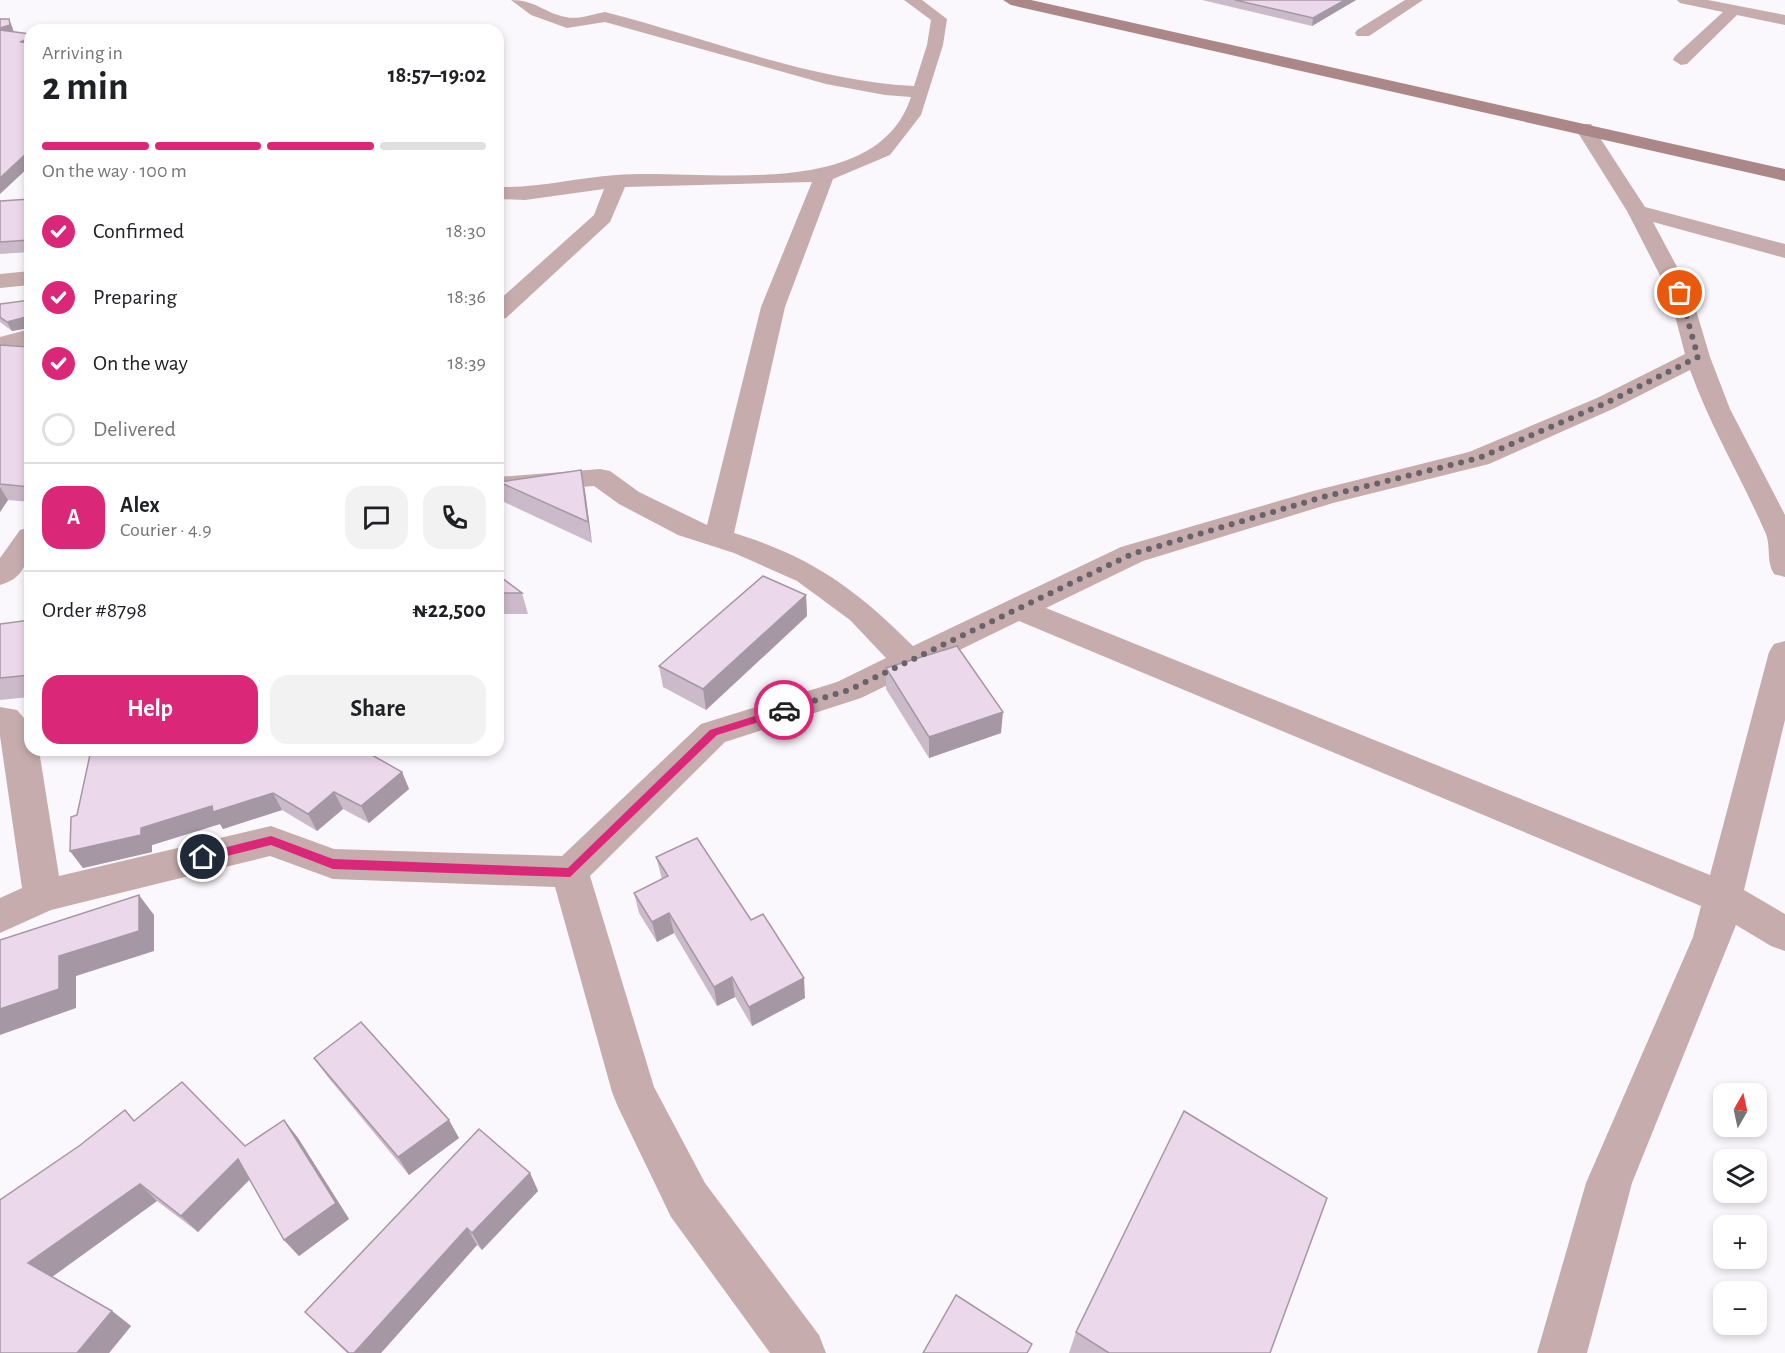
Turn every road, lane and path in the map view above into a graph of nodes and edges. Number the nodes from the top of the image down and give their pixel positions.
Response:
1 (519, 0) edge
2 (912, 0) edge
3 (1011, 0) edge
4 (1415, 0) edge
5 (1686, 0) edge
6 (1734, 10) junction
7 (1782, 18) edge
8 (1363, 33) dead end
9 (1681, 60) dead end
10 (920, 92) junction
11 (1584, 128) junction
12 (825, 175) junction
13 (1785, 175) edge
14 (617, 181) junction
15 (504, 193) edge
16 (1637, 211) junction
17 (1785, 251) edge
18 (24, 279) edge
19 (0, 281) edge
20 (504, 307) edge
21 (24, 338) edge
22 (0, 345) edge
23 (1698, 357) junction
24 (1749, 472) junction
25 (504, 485) edge
26 (1785, 485) edge
27 (718, 538) junction
28 (24, 545) edge
29 (1785, 567) edge
30 (0, 574) edge
31 (1019, 609) junction
32 (1785, 652) edge
33 (908, 662) junction
34 (0, 719) edge
35 (570, 872) junction
36 (43, 896) junction
37 (1722, 897) junction
38 (0, 916) edge
39 (1785, 934) edge
40 (801, 1353) edge
41 (1562, 1353) edge

1 - 10 street
2 - 10 street
3 - 11 main road
4 - 8 street
5 - 6 street
6 - 7 street
6 - 9 street
10 - 12 street
11 - 13 main road
11 - 16 street
12 - 14 street
12 - 27 street
14 - 15 street
14 - 20 street
16 - 17 street
16 - 23 street
18 - 19 street
21 - 22 street
23 - 24 street
23 - 31 street
24 - 26 street
24 - 29 street
25 - 27 street
27 - 33 street
28 - 30 street
31 - 33 street
31 - 37 street
32 - 37 street
33 - 35 street
34 - 36 street
35 - 36 street
35 - 40 street
36 - 38 street
37 - 39 street
37 - 41 street

